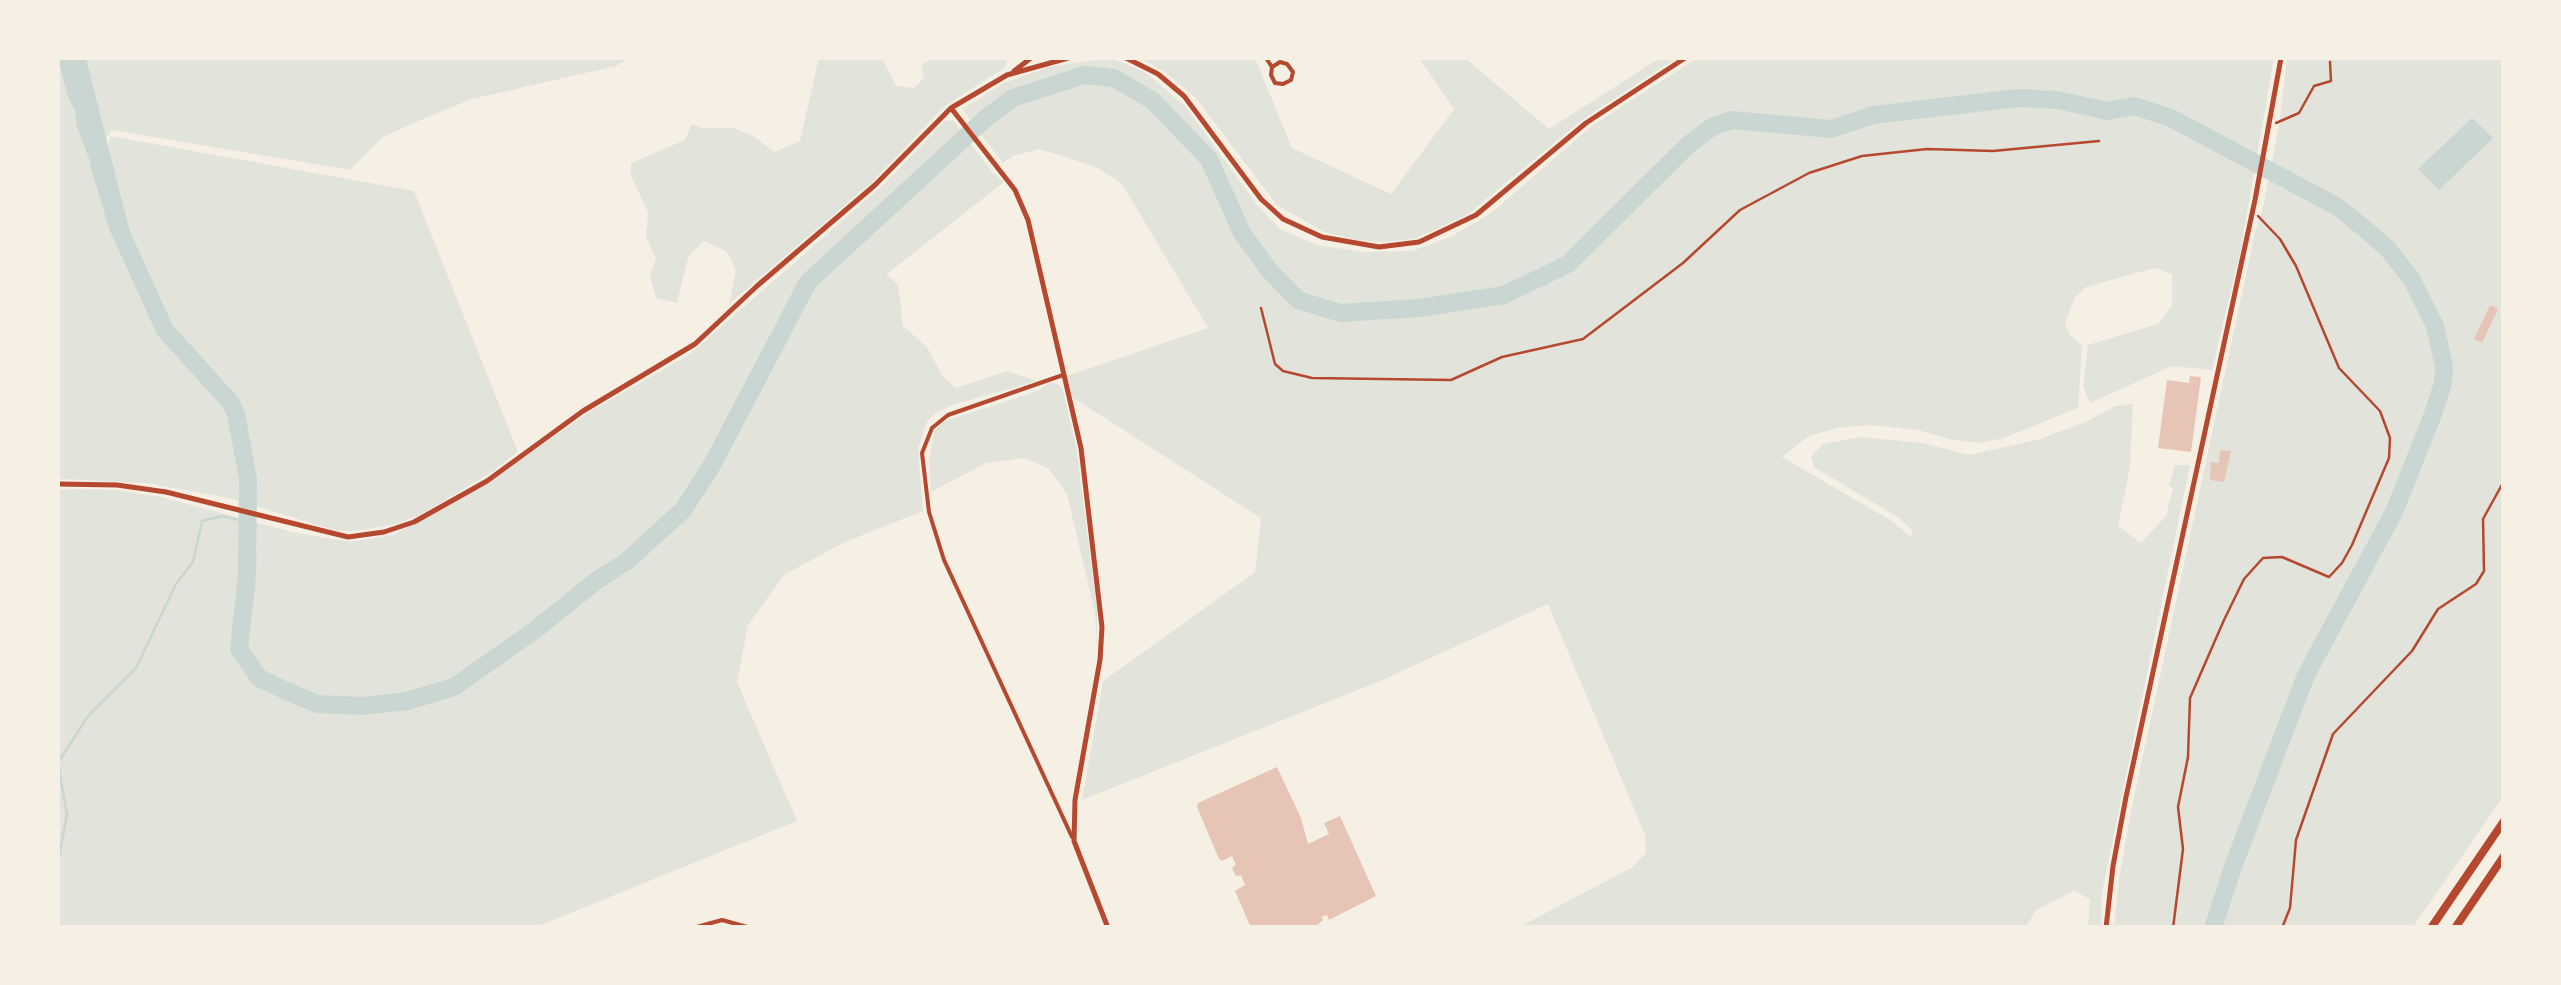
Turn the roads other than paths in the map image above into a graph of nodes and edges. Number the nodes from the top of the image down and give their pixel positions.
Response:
1 (1031, 58) edge
2 (1068, 58) edge
3 (1126, 58) edge
4 (1266, 58) edge
5 (1685, 58) edge
6 (2281, 58) edge
7 (1272, 67) junction
8 (1007, 76) junction
9 (951, 108) junction
10 (1064, 374) junction
11 (58, 484) edge
12 (2504, 820) edge
13 (1074, 842) junction
14 (2504, 856) edge
15 (692, 928) edge
16 (751, 928) edge
17 (1108, 928) edge
18 (2106, 928) edge
19 (2431, 928) edge
20 (2455, 928) edge

1 - 8 street
2 - 8 street
3 - 5 street
4 - 7 street
6 - 18 street
7 - 7 street
8 - 9 street
9 - 10 street
9 - 11 street
10 - 13 street
10 - 13 street
12 - 19 highway
13 - 17 street
14 - 20 highway
15 - 16 street

